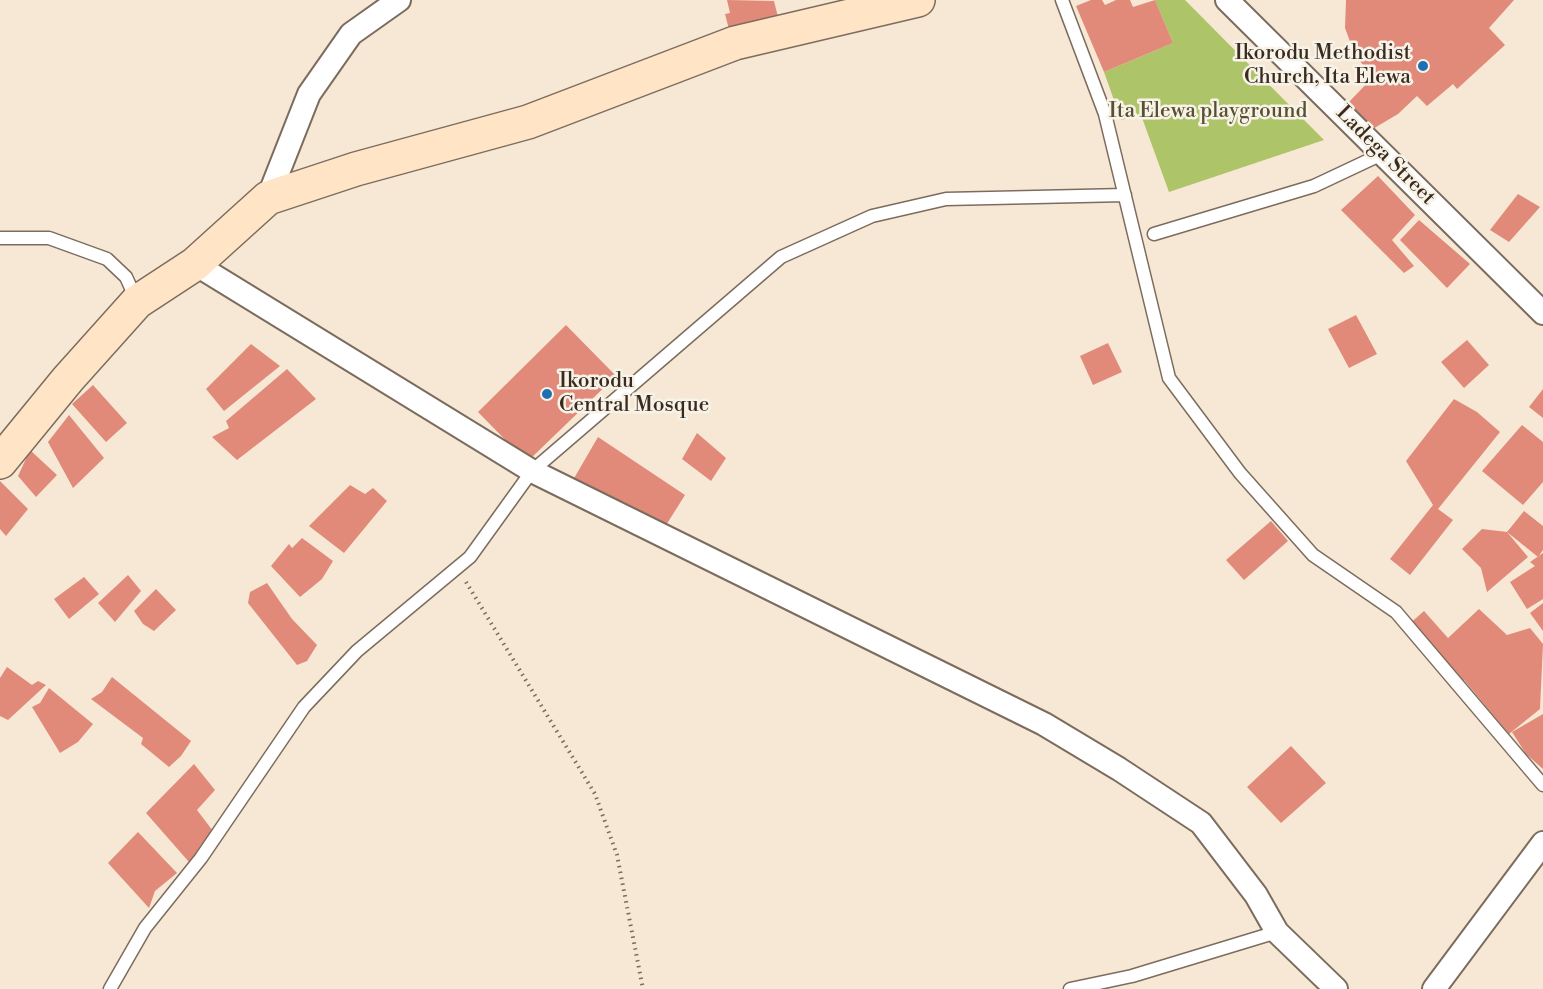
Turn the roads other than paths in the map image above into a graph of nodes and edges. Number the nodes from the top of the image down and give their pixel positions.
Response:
1 (918, 0) edge
2 (1062, 0) edge
3 (1227, 0) edge
4 (391, 2) edge
5 (1382, 154) junction
6 (1125, 195) junction
7 (268, 198) junction
8 (1154, 234) dead end
9 (0, 238) edge
10 (195, 264) junction
11 (137, 302) junction
12 (1543, 313) edge
13 (0, 462) edge
14 (532, 471) junction
15 (1543, 785) edge
16 (1543, 843) edge
17 (1277, 932) junction
18 (1442, 986) edge
19 (110, 989) edge
20 (1070, 989) edge
21 (1336, 989) edge

1 - 7 main road
2 - 6 lane
3 - 5 street, Ladega Street
4 - 7 street
5 - 8 lane
5 - 12 street, Ladega Street
6 - 14 lane
6 - 15 lane
7 - 10 main road
9 - 11 lane
10 - 11 main road
10 - 14 street
11 - 13 main road
14 - 17 street
14 - 19 lane
16 - 18 street
17 - 20 lane
17 - 21 street

